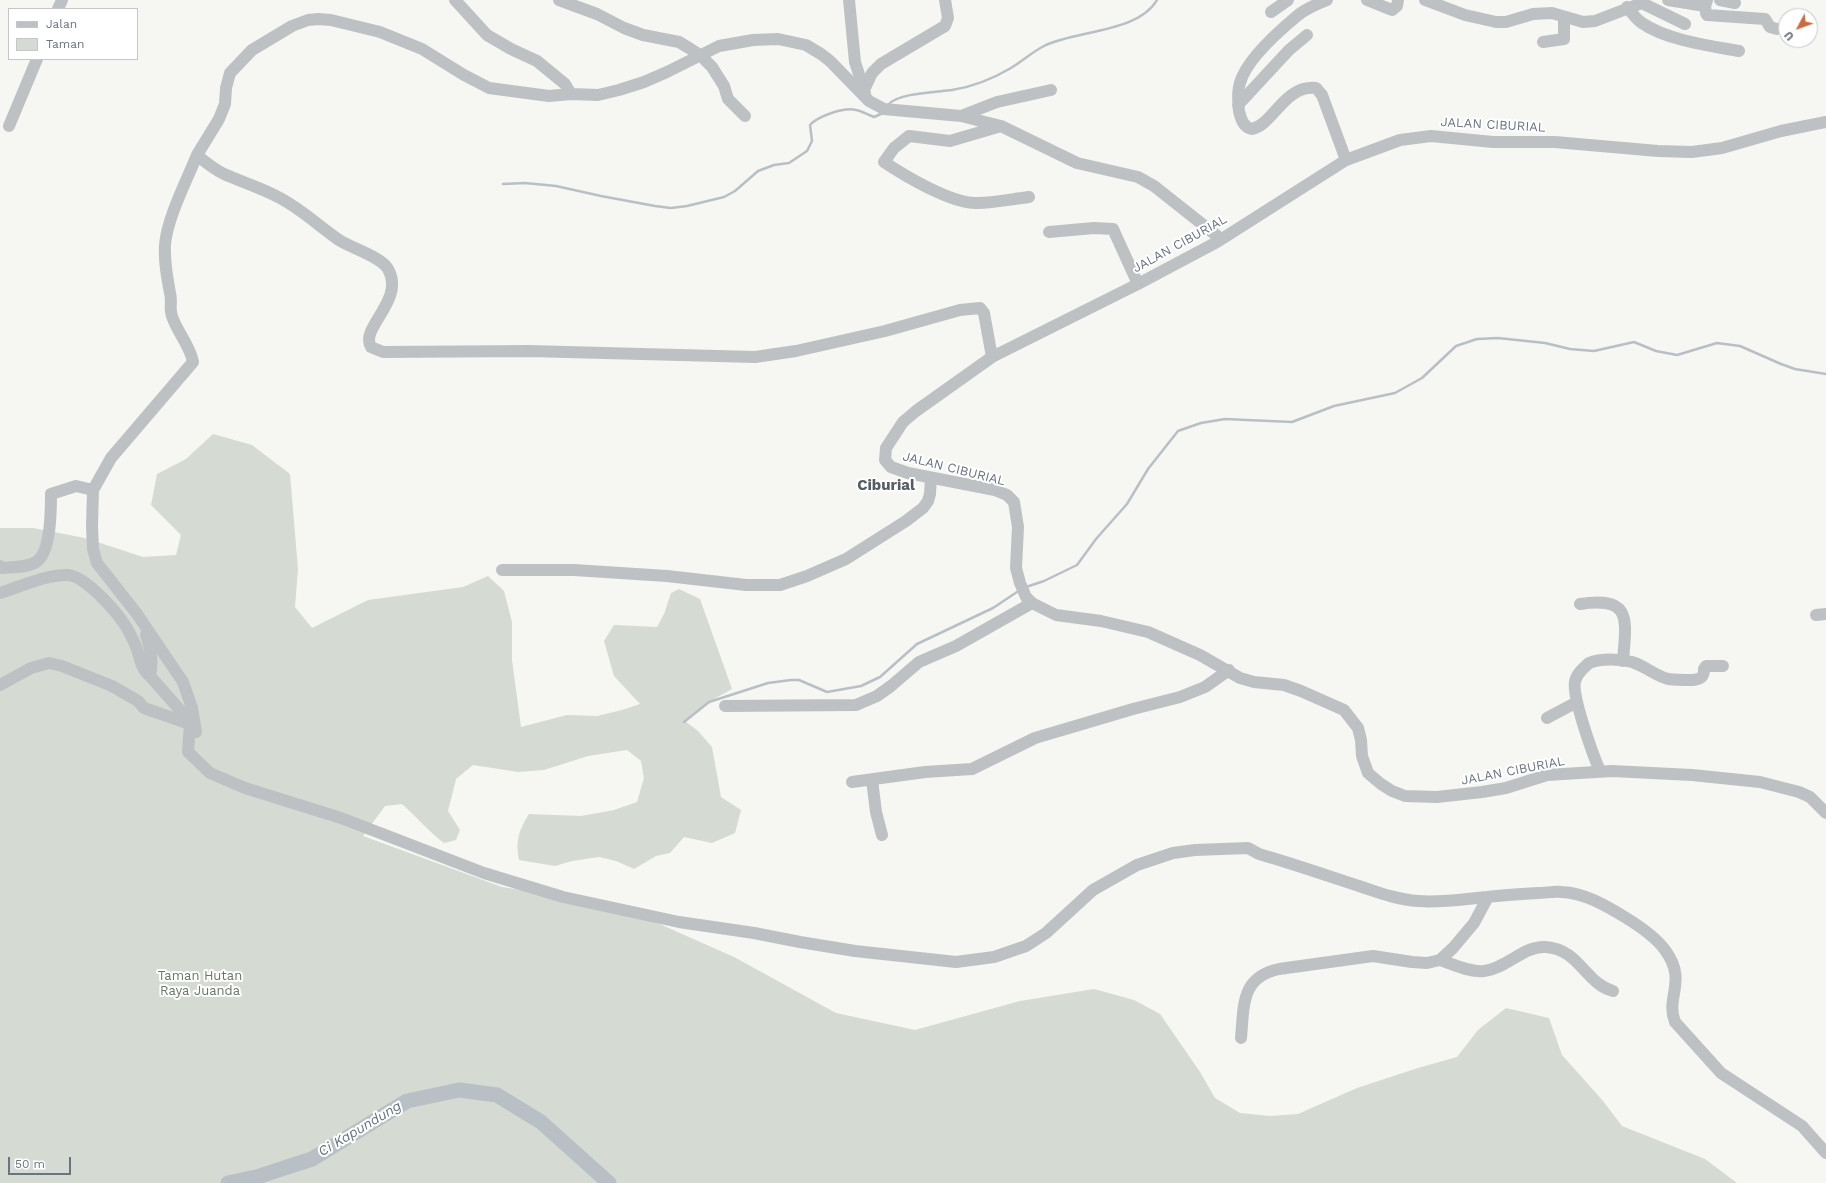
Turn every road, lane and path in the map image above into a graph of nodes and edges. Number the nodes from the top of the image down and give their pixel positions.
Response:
1 (455, 0) edge
2 (559, 0) edge
3 (849, 0) edge
4 (945, 0) edge
5 (1288, 0) edge
6 (1327, 0) edge
7 (1367, 0) edge
8 (1398, 0) edge
9 (1425, 0) edge
10 (1655, 0) edge
11 (1668, 0) edge
12 (1720, 0) edge
13 (1642, 3) junction
14 (1706, 3) edge
15 (1735, 3) dead end
16 (1627, 7) junction
17 (1271, 12) dead end
18 (1564, 17) junction
19 (1685, 24) dead end
20 (1777, 29) dead end
21 (1307, 35) dead end
22 (1543, 42) dead end
23 (1739, 51) dead end
24 (700, 55) junction
25 (37, 60) edge
26 (864, 90) junction
27 (1051, 90) dead end
28 (571, 94) junction
29 (869, 101) junction
30 (1238, 105) junction
31 (745, 116) dead end
32 (961, 116) junction
33 (1826, 122) edge
34 (9, 126) dead end
35 (1001, 126) junction
36 (196, 155) junction
37 (1346, 160) junction
38 (1029, 197) dead end
39 (1049, 232) dead end
40 (1221, 239) junction
41 (1138, 284) junction
42 (992, 357) junction
43 (931, 478) junction
44 (93, 490) junction
45 (0, 566) edge
46 (502, 570) dead end
47 (0, 593) edge
48 (1032, 603) junction
49 (1580, 604) dead end
50 (141, 621) junction
51 (1623, 661) junction
52 (1723, 666) dead end
53 (1229, 670) junction
54 (150, 676) junction
55 (0, 685) edge
56 (1577, 702) junction
57 (725, 706) dead end
58 (1547, 718) dead end
59 (190, 724) junction
60 (188, 752) junction
61 (1600, 771) junction
62 (872, 780) junction
63 (852, 782) dead end
64 (1826, 813) edge
65 (882, 835) dead end
66 (1488, 896) junction
67 (1440, 960) junction
68 (1613, 991) dead end
69 (1241, 1038) dead end
70 (1826, 1153) edge

1 - 28 street
2 - 24 street
3 - 26 street
4 - 26 street
5 - 17 street
6 - 30 street
7 - 8 street
9 - 18 street
10 - 13 street
11 - 14 street
12 - 15 street
13 - 16 street
13 - 19 street
14 - 20 street
16 - 18 street
16 - 23 street
18 - 22 street
21 - 30 street
24 - 28 street
24 - 29 street
24 - 31 street
25 - 34 street
26 - 29 street
27 - 32 street
28 - 36 street
29 - 32 street
30 - 37 street
32 - 35 street
33 - 37 street, JALAN CIBURIAL
35 - 38 street
35 - 40 street
36 - 42 street
36 - 44 street
37 - 40 street, JALAN CIBURIAL
39 - 41 street
40 - 41 street, JALAN CIBURIAL
41 - 42 street, JALAN CIBURIAL
42 - 43 street, JALAN CIBURIAL
43 - 46 street
43 - 48 street, JALAN CIBURIAL
44 - 45 street
44 - 50 street
47 - 54 street
48 - 53 street, JALAN CIBURIAL
48 - 57 street
49 - 51 street
50 - 54 street
50 - 60 street
51 - 52 street
51 - 56 street
53 - 61 street, JALAN CIBURIAL
53 - 62 street
54 - 59 street
55 - 59 street
56 - 58 street
56 - 61 street
59 - 60 street
60 - 66 street
61 - 64 street, JALAN CIBURIAL
62 - 63 street
62 - 65 street
66 - 67 street
66 - 70 street
67 - 68 street
67 - 69 street

